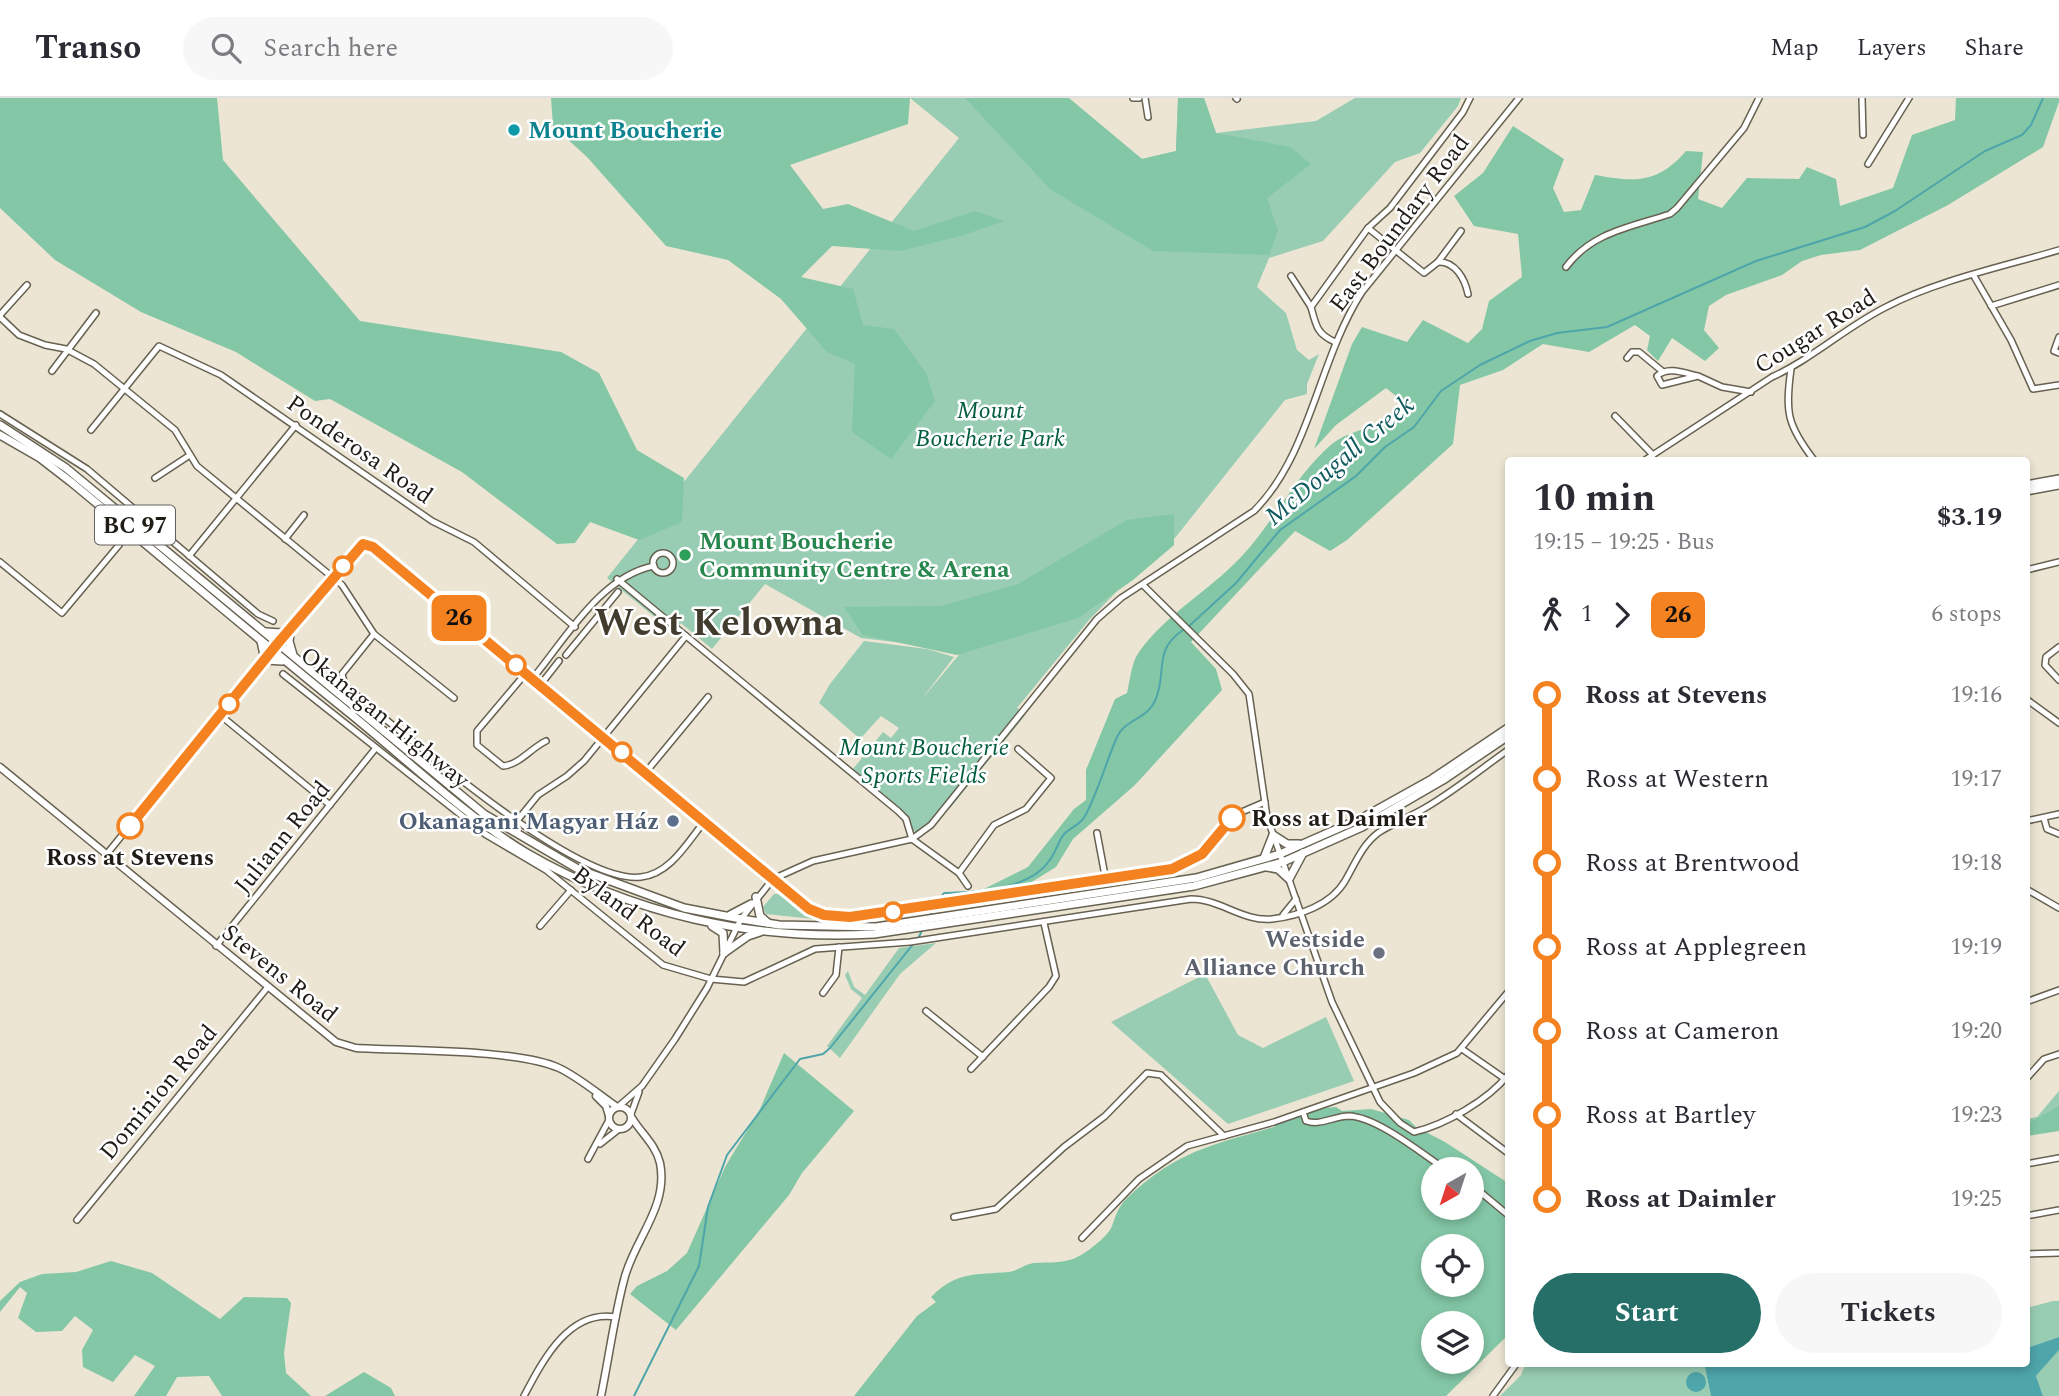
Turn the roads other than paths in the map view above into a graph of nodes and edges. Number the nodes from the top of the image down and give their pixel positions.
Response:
1 (1133, 98) edge
2 (1139, 98) edge
3 (1145, 98) edge
4 (1470, 98) edge
5 (1519, 98) edge
6 (1759, 98) edge
7 (1862, 98) edge
8 (1909, 98) edge
9 (1148, 117) dead end
10 (1863, 135) dead end
11 (1868, 164) dead end
12 (1368, 228) junction
13 (1461, 231) dead end
14 (2059, 250) edge
15 (1395, 251) junction
16 (1438, 262) junction
17 (1566, 267) dead end
18 (1974, 275) junction
19 (1291, 276) dead end
20 (27, 285) dead end
21 (2059, 285) edge
22 (1468, 294) dead end
23 (1991, 306) junction
24 (1311, 307) junction
25 (96, 313) dead end
26 (0, 316) edge
27 (2059, 337) edge
28 (1335, 342) junction
29 (66, 349) junction
30 (2059, 353) edge
31 (1627, 358) dead end
32 (1791, 369) junction
33 (52, 371) dead end
34 (1662, 371) junction
35 (1698, 376) junction
36 (2059, 385) edge
37 (125, 390) junction
38 (1751, 391) junction
39 (0, 414) edge
40 (1615, 416) dead end
41 (0, 425) edge
42 (296, 425) junction
43 (91, 430) dead end
44 (0, 435) edge
45 (190, 455) junction
46 (1653, 455) junction
47 (1650, 457) edge
48 (1812, 457) edge
49 (155, 478) dead end
50 (2059, 479) edge
51 (2030, 484) edge
52 (2059, 485) edge
53 (2030, 490) edge
54 (236, 497) junction
55 (304, 515) dead end
56 (285, 539) junction
57 (119, 545) dead end
58 (189, 556) junction
59 (0, 562) edge
60 (2059, 562) edge
61 (654, 566) dead end
62 (2030, 569) edge
63 (617, 579) junction
64 (333, 580) junction
65 (1143, 585) junction
66 (618, 592) dead end
67 (273, 621) dead end
68 (576, 625) junction
69 (291, 628) junction
70 (587, 630) junction
71 (374, 634) junction
72 (263, 636) junction
73 (686, 636) junction
74 (278, 643) junction
75 (2059, 647) edge
76 (272, 650) junction
77 (566, 655) dead end
78 (294, 656) junction
79 (265, 660) junction
80 (559, 661) dead end
81 (287, 662) junction
82 (526, 673) junction
83 (283, 674) dead end
84 (533, 678) junction
85 (2059, 680) edge
86 (541, 684) junction
87 (708, 697) dead end
88 (454, 698) dead end
89 (2030, 702) edge
90 (220, 715) junction
91 (2059, 723) edge
92 (1505, 730) edge
93 (603, 737) junction
94 (1505, 738) edge
95 (546, 741) dead end
96 (375, 749) junction
97 (1018, 749) dead end
98 (1505, 753) edge
99 (0, 767) edge
100 (646, 772) junction
101 (1265, 802) junction
102 (330, 805) junction
103 (2059, 814) edge
104 (2044, 818) junction
105 (2030, 820) edge
106 (516, 822) junction
107 (704, 822) junction
108 (1097, 832) dead end
109 (2059, 834) edge
110 (1273, 835) junction
111 (912, 839) junction
112 (1306, 844) junction
113 (1303, 853) junction
114 (106, 855) junction
115 (1264, 858) junction
116 (1282, 858) junction
117 (1263, 867) junction
118 (959, 873) junction
119 (773, 879) junction
120 (1289, 879) junction
121 (1106, 881) junction
122 (968, 886) dead end
123 (571, 890) junction
124 (2030, 891) edge
125 (1296, 899) junction
126 (753, 900) junction
127 (2059, 908) edge
128 (1300, 912) junction
129 (727, 916) junction
130 (1280, 917) junction
131 (741, 919) junction
132 (699, 920) junction
133 (768, 923) junction
134 (925, 923) junction
135 (1044, 923) junction
136 (540, 926) dead end
137 (736, 928) junction
138 (763, 931) junction
139 (216, 946) junction
140 (839, 947) junction
141 (724, 953) junction
142 (711, 979) junction
143 (267, 988) junction
144 (2058, 990) edge
145 (823, 993) dead end
146 (1505, 996) edge
147 (2030, 1000) edge
148 (2059, 1000) edge
149 (926, 1011) dead end
150 (1462, 1049) junction
151 (2059, 1054) edge
152 (983, 1056) junction
153 (971, 1069) dead end
154 (2030, 1075) edge
155 (1505, 1077) edge
156 (1505, 1082) edge
157 (642, 1086) junction
158 (1373, 1086) junction
159 (588, 1087) junction
160 (618, 1107) junction
161 (1303, 1112) junction
162 (1456, 1114) junction
163 (631, 1116) junction
164 (609, 1118) junction
165 (621, 1129) junction
166 (1224, 1136) junction
167 (646, 1138) junction
168 (595, 1149) junction
169 (1505, 1151) edge
170 (1425, 1157) edge
171 (2059, 1158) edge
172 (589, 1159) dead end
173 (2030, 1163) edge
174 (1484, 1195) edge
175 (2059, 1210) edge
176 (1505, 1212) edge
177 (2030, 1215) edge
178 (954, 1217) dead end
179 (77, 1220) dead end
180 (1082, 1238) dead end
181 (2059, 1253) edge
182 (2030, 1254) edge
183 (2059, 1262) edge
184 (617, 1317) junction
185 (1514, 1367) edge
186 (524, 1396) edge
187 (601, 1396) edge
188 (1493, 1396) edge

1 - 2 street
3 - 9 street
4 - 12 street
5 - 15 street, East Boundary Road
6 - 17 street
7 - 10 street
8 - 11 street
12 - 15 street
12 - 24 street
13 - 16 street
14 - 18 street, Cougar Road
15 - 16 street
15 - 28 street, East Boundary Road
16 - 22 street
18 - 23 street
18 - 32 street, Cougar Road
19 - 24 street
20 - 26 street
21 - 23 street
23 - 36 street
24 - 28 street
25 - 29 street
26 - 29 street
27 - 30 street
28 - 65 street, East Boundary Road
29 - 33 street
29 - 37 street
31 - 34 street
32 - 38 street, Cougar Road
32 - 48 street
34 - 35 street
34 - 35 street
35 - 38 street
37 - 42 street, Ponderosa Road
37 - 43 street
37 - 45 street
38 - 46 street, Cougar Road
39 - 58 street
40 - 46 street
41 - 72 highway, Okanagan Highway / BC 97
42 - 54 street
42 - 68 street, Ponderosa Road
44 - 72 highway, Okanagan Highway / BC 97
45 - 49 street
45 - 54 street
46 - 47 street, Cougar Road
50 - 51 highway
52 - 53 highway
54 - 56 street
54 - 58 street
55 - 56 street
56 - 64 street
57 - 59 street
58 - 67 street
60 - 62 street
61 - 63 street
63 - 68 street
63 - 73 street
64 - 69 street
64 - 71 street
64 - 82 street
65 - 101 street
65 - 111 street, East Boundary Road
66 - 70 street
68 - 70 street, Ponderosa Road
68 - 84 street
69 - 72 highway
69 - 74 street
69 - 78 highway
70 - 77 street
71 - 88 street
71 - 106 street
72 - 74 highway, Okanagan Highway / BC 97
72 - 76 highway, Okanagan Highway / BC 97
72 - 79 highway
73 - 93 street
73 - 111 street
74 - 76 street
74 - 78 highway, Okanagan Highway / BC 97
75 - 85 street
76 - 79 street
76 - 81 highway, Okanagan Highway / BC 97
78 - 129 highway, Okanagan Highway / BC 97
79 - 81 highway
79 - 90 street
80 - 86 street
81 - 132 highway, Okanagan Highway / BC 97
82 - 84 street
82 - 95 street
83 - 96 street, Byland Road
84 - 86 street
86 - 93 street
87 - 100 street
89 - 91 street
90 - 102 street
90 - 114 street
92 - 112 highway, Okanagan Highway / BC 97
93 - 100 street
93 - 106 street
94 - 113 highway, Okanagan Highway / BC 97
96 - 102 street, Juliann Road
96 - 123 street, Byland Road
97 - 118 street
98 - 128 street, Byland Road
99 - 114 main road, Stevens Road
100 - 107 street
101 - 110 street
101 - 121 street
102 - 139 street, Juliann Road
103 - 104 street
104 - 105 street
104 - 109 street
106 - 107 street
107 - 119 street
108 - 121 street
110 - 112 highway
110 - 115 highway
110 - 116 street
111 - 118 street
111 - 119 street
112 - 116 highway, Okanagan Highway / BC 97
113 - 116 highway, Okanagan Highway / BC 97
113 - 120 highway
114 - 139 main road, Stevens Road
115 - 116 highway, Okanagan Highway / BC 97
115 - 134 highway, Okanagan Highway / BC 97
116 - 117 highway, Okanagan Highway / BC 97
116 - 120 street
117 - 120 highway
117 - 134 highway, Okanagan Highway / BC 97
118 - 122 street
119 - 121 street
119 - 126 street
120 - 125 street
123 - 136 street
123 - 142 street, Byland Road
124 - 127 street
125 - 128 street
125 - 130 street
126 - 129 highway
126 - 131 street
126 - 133 highway
128 - 130 street, Byland Road
128 - 158 street
129 - 131 highway, Okanagan Highway / BC 97
130 - 135 street, Byland Road
131 - 133 highway, Okanagan Highway / BC 97
131 - 137 street
132 - 137 highway, Okanagan Highway / BC 97
132 - 141 highway
133 - 134 highway, Okanagan Highway / BC 97
134 - 138 highway, Okanagan Highway / BC 97
135 - 140 street, Byland Road
135 - 152 street
137 - 138 highway, Okanagan Highway / BC 97
137 - 141 street
138 - 141 highway
139 - 143 main road, Stevens Road
140 - 142 street, Byland Road
140 - 145 street
141 - 142 street
142 - 157 street
143 - 159 main road, Stevens Road
143 - 179 street, Dominion Road
144 - 147 street
144 - 148 street
146 - 150 street
149 - 152 street
150 - 155 street
150 - 158 street
151 - 154 street
152 - 153 street
156 - 162 street
157 - 160 street
157 - 163 street
158 - 161 street
158 - 162 street
159 - 160 main road, Stevens Road
159 - 164 main road, Stevens Road
160 - 163 main road
160 - 164 main road
161 - 166 street
161 - 170 street
162 - 169 street
163 - 165 main road
163 - 167 main road
164 - 165 main road
164 - 168 street
165 - 167 main road
165 - 168 street
166 - 178 street
166 - 180 street
167 - 184 main road
168 - 172 street
171 - 173 street
174 - 176 street
175 - 177 street
181 - 182 street
181 - 183 street
184 - 186 street
184 - 187 main road
185 - 188 street

